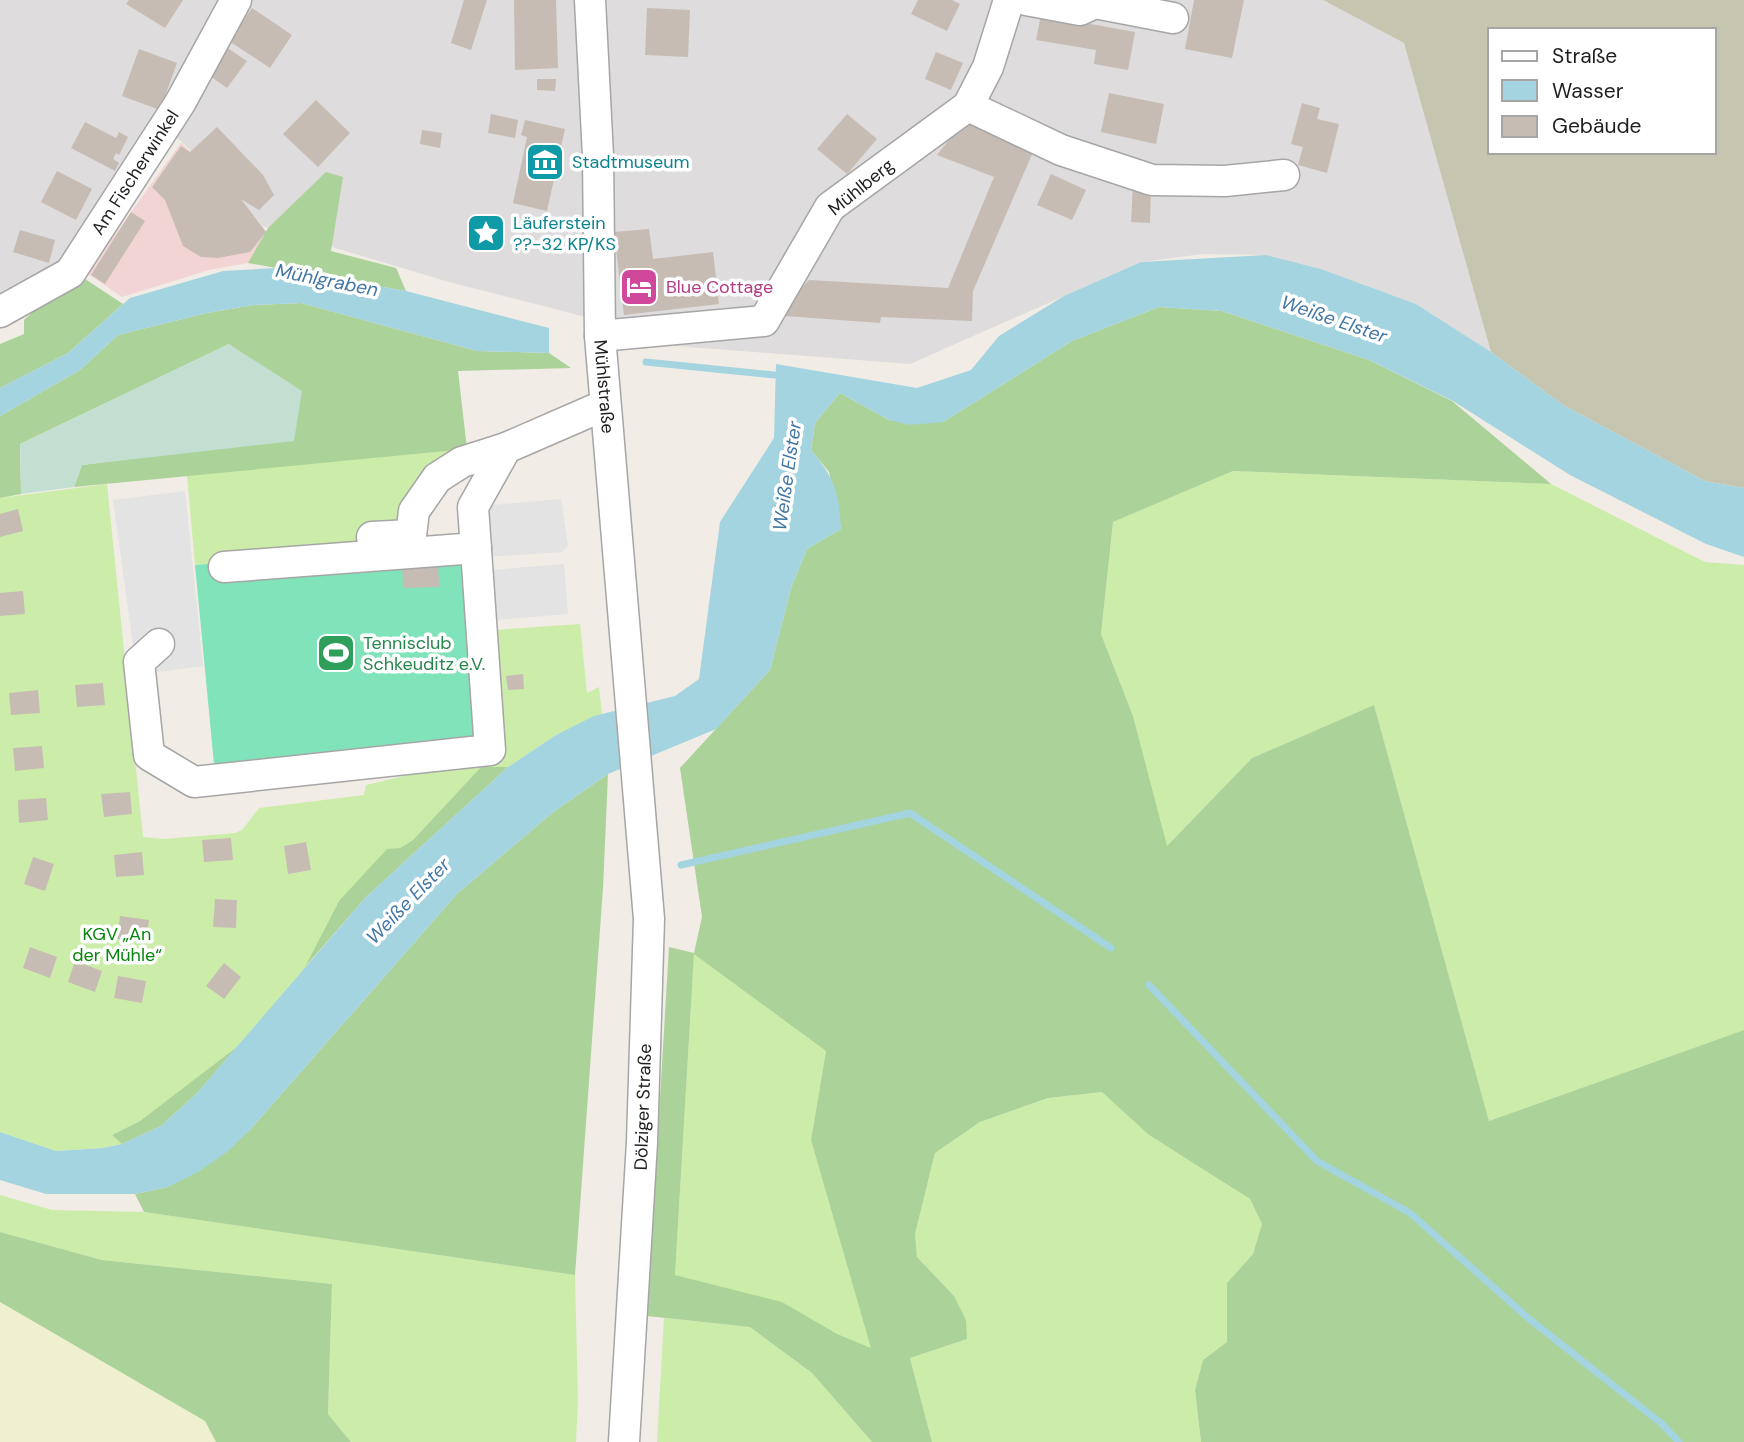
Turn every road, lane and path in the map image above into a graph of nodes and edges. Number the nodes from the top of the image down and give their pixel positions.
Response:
1 (236, 0) edge
2 (590, 0) edge
3 (1009, 0) edge
4 (1026, 0) edge
5 (1173, 18) dead end
6 (968, 106) junction
7 (1284, 175) dead end
8 (0, 312) edge
9 (600, 336) junction
10 (605, 405) junction
11 (506, 448) junction
12 (343, 539) dead end
13 (476, 548) junction
14 (224, 567) dead end
15 (159, 645) dead end
16 (637, 772) joint
17 (624, 1442) edge

1 - 8 street, Am Fischerwinkel
2 - 9 street, Mühlstraße
3 - 6 street, Mühlberg
4 - 5 street
6 - 7 street
6 - 9 street, Mühlberg
9 - 10 street, Mühlstraße
10 - 11 street
10 - 16 street, Mühlstraße
11 - 12 street
11 - 13 street
13 - 14 street
13 - 15 street
16 - 17 street, Dölziger Straße

